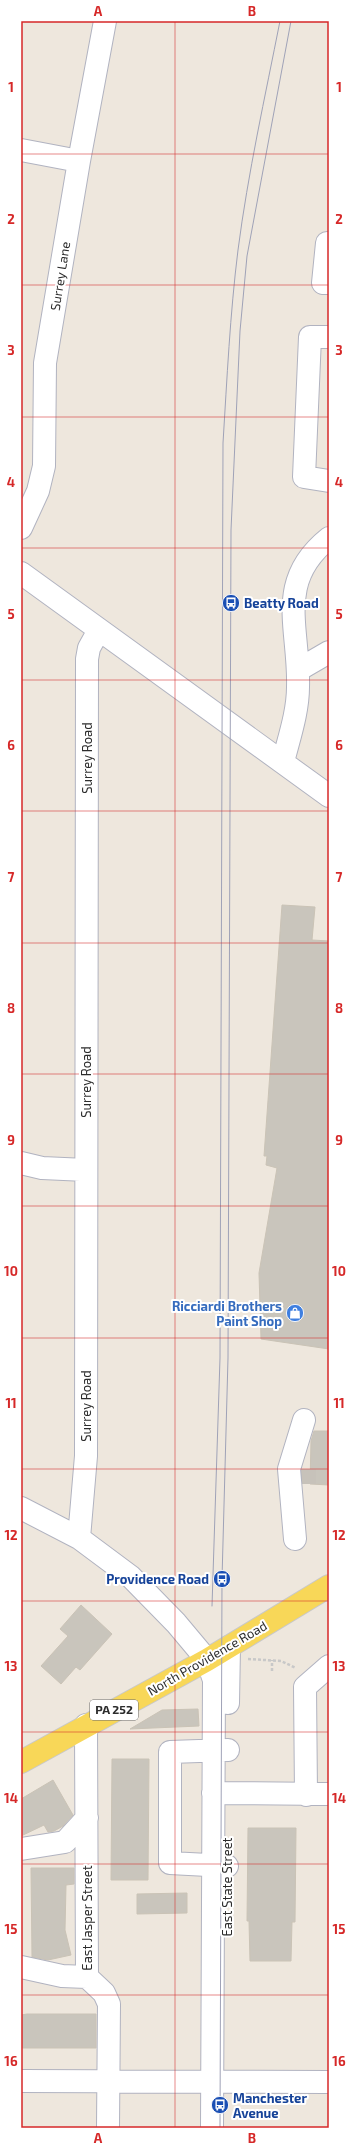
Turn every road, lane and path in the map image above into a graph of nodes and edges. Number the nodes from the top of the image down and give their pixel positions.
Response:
1 (105, 21) edge
2 (21, 150) edge
3 (79, 161) junction
4 (329, 243) edge
5 (329, 283) edge
6 (329, 337) edge
7 (329, 481) edge
8 (21, 528) edge
9 (329, 538) edge
10 (21, 573) edge
11 (99, 630) junction
12 (329, 652) edge
13 (298, 670) junction
14 (283, 762) junction
15 (329, 796) edge
16 (21, 1163) edge
17 (86, 1170) junction
18 (21, 1508) edge
19 (79, 1538) junction
20 (295, 1539) joint
21 (329, 1586) edge
22 (229, 1647) junction
23 (248, 1659) dead end
24 (207, 1660) junction
25 (272, 1660) junction
26 (329, 1666) edge
27 (296, 1668) dead end
28 (272, 1671) dead end
29 (86, 1725) junction
30 (221, 1750) junction
31 (21, 1762) edge
32 (220, 1793) junction
33 (329, 1794) edge
34 (306, 1795) junction
35 (87, 1818) junction
36 (21, 1849) edge
37 (220, 1866) junction
38 (21, 1967) edge
39 (87, 1977) junction
40 (219, 2080) junction
41 (21, 2081) edge
42 (108, 2082) junction
43 (329, 2082) edge
44 (108, 2128) edge
45 (212, 2128) edge
46 (226, 2128) edge

1 - 3 street, Surrey Lane
2 - 3 street
3 - 8 street, Surrey Lane
4 - 5 street
6 - 7 street
9 - 13 street
10 - 11 street
11 - 14 street
11 - 17 street, Surrey Road
12 - 13 street
13 - 14 street
14 - 15 street
16 - 17 street
17 - 19 street, Surrey Road
18 - 19 street
19 - 24 street
20 - 20 street
21 - 22 main road, North Providence Road / PA 252
22 - 24 main road, North Providence Road / PA 252
22 - 30 street, East State Street
23 - 25 path
24 - 29 main road, North Providence Road / PA 252
24 - 30 street, East State Street
25 - 27 path
25 - 28 path
26 - 34 street
29 - 31 main road, North Providence Road / PA 252
29 - 35 street, East Jasper Street
30 - 32 street, East State Street
30 - 37 street
32 - 34 street
32 - 37 street, East State Street
33 - 34 street
35 - 36 street
35 - 39 street, East Jasper Street
37 - 40 street, East State Street
38 - 39 street
39 - 42 street, East Jasper Street
40 - 42 street
40 - 43 street
40 - 45 street, East State Street
40 - 46 street, East State Street
41 - 42 street
42 - 44 street, East Jasper Street

